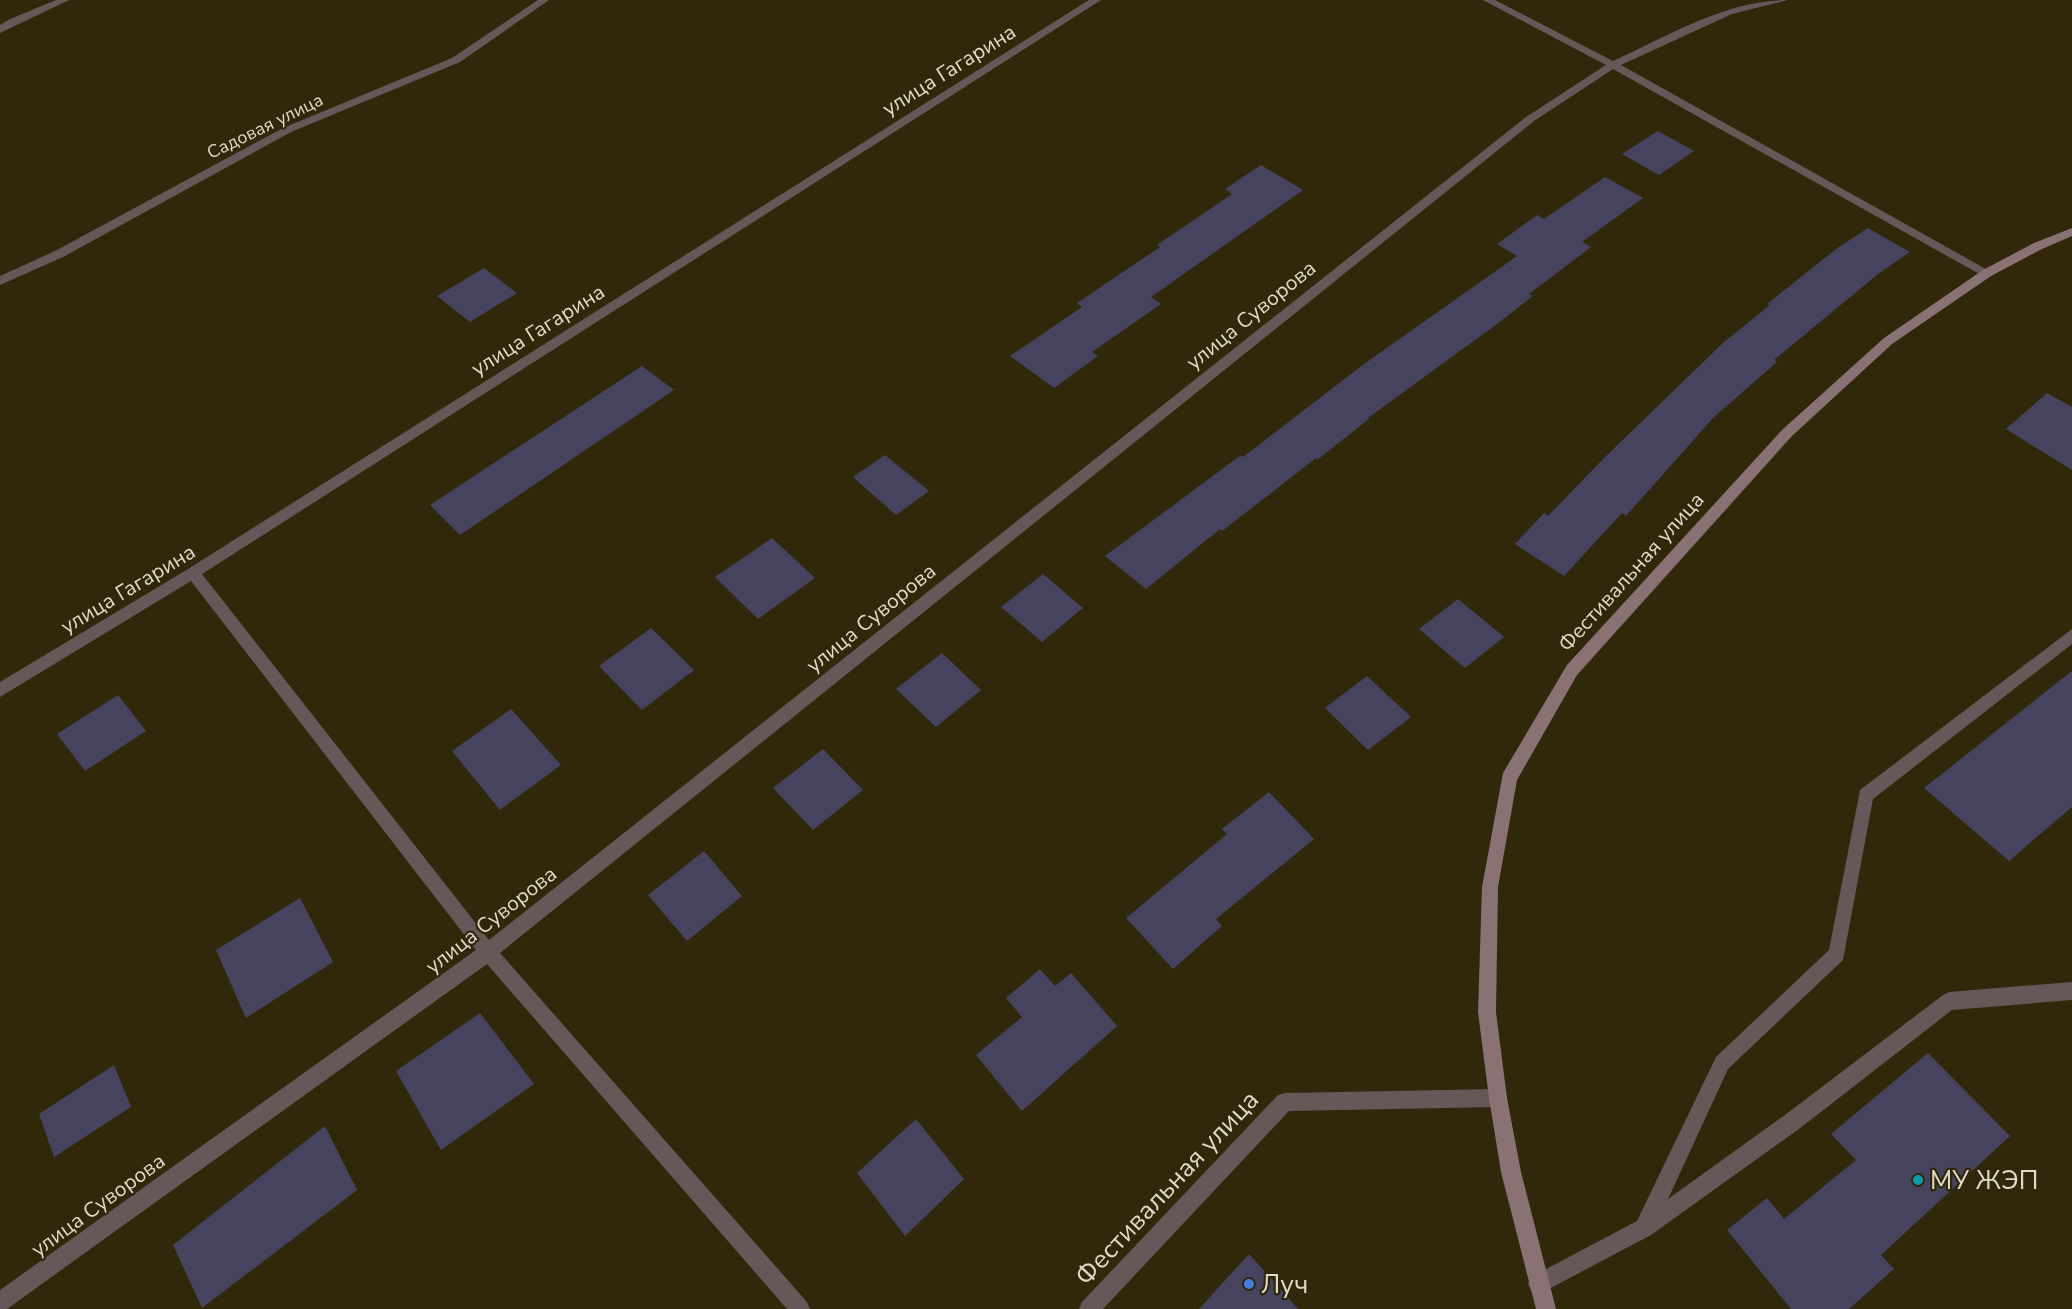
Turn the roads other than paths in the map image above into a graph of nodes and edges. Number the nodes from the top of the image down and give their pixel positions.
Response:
1 (64, 0) edge
2 (544, 0) edge
3 (1096, 0) edge
4 (1488, 0) edge
5 (1783, 0) edge
6 (0, 30) edge
7 (1613, 65) junction
8 (2072, 232) edge
9 (1987, 273) junction
10 (0, 281) edge
11 (193, 573) junction
12 (2072, 635) edge
13 (0, 690) edge
14 (488, 952) junction
15 (2072, 991) edge
16 (1498, 1098) junction
17 (1644, 1228) junction
18 (1538, 1284) junction
19 (0, 1302) edge
20 (800, 1309) edge
21 (1089, 1309) edge
22 (1546, 1309) edge

1 - 6 street
2 - 10 street, Садовая улица
3 - 11 street, улица Гагарина
4 - 7 street
5 - 7 street, улица Суворова
7 - 9 street
7 - 14 street, улица Суворова
8 - 9 main road, Фестивальная улица
9 - 16 main road, Фестивальная улица
11 - 13 street, улица Гагарина
11 - 14 street
12 - 17 street
14 - 19 street, улица Суворова
14 - 20 street
15 - 17 street
16 - 18 main road, Фестивальная улица
16 - 21 street, Фестивальная улица
17 - 18 street
18 - 22 main road, Фестивальная улица

